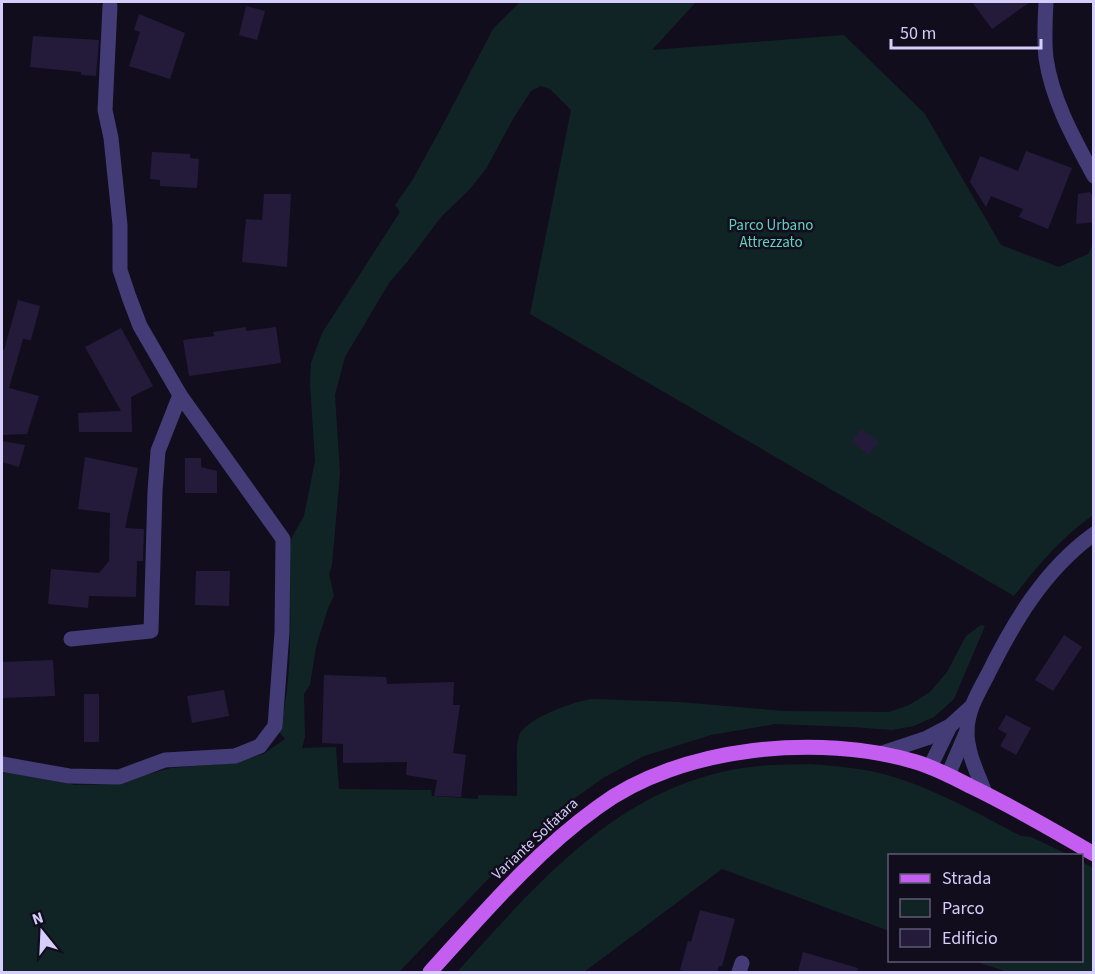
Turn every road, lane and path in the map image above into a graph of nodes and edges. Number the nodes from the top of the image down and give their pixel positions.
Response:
1 (1046, 2) edge
2 (110, 6) dead end
3 (1094, 176) edge
4 (180, 395) junction
5 (1094, 534) edge
6 (71, 639) dead end
7 (972, 706) junction
8 (950, 726) junction
9 (967, 732) junction
10 (882, 753) junction
11 (2, 764) edge
12 (930, 768) junction
13 (948, 775) junction
14 (985, 793) junction
15 (1094, 854) edge
16 (430, 972) edge

1 - 3 street
2 - 4 street
4 - 6 street
4 - 11 street
5 - 7 street
7 - 8 street
7 - 9 street
8 - 10 street
8 - 12 street
9 - 13 street
9 - 14 street
10 - 12 main road, Variante Solfatara
10 - 16 main road, Variante Solfatara
12 - 13 main road, Variante Solfatara
13 - 14 main road, Variante Solfatara
14 - 15 main road, Variante Solfatara

